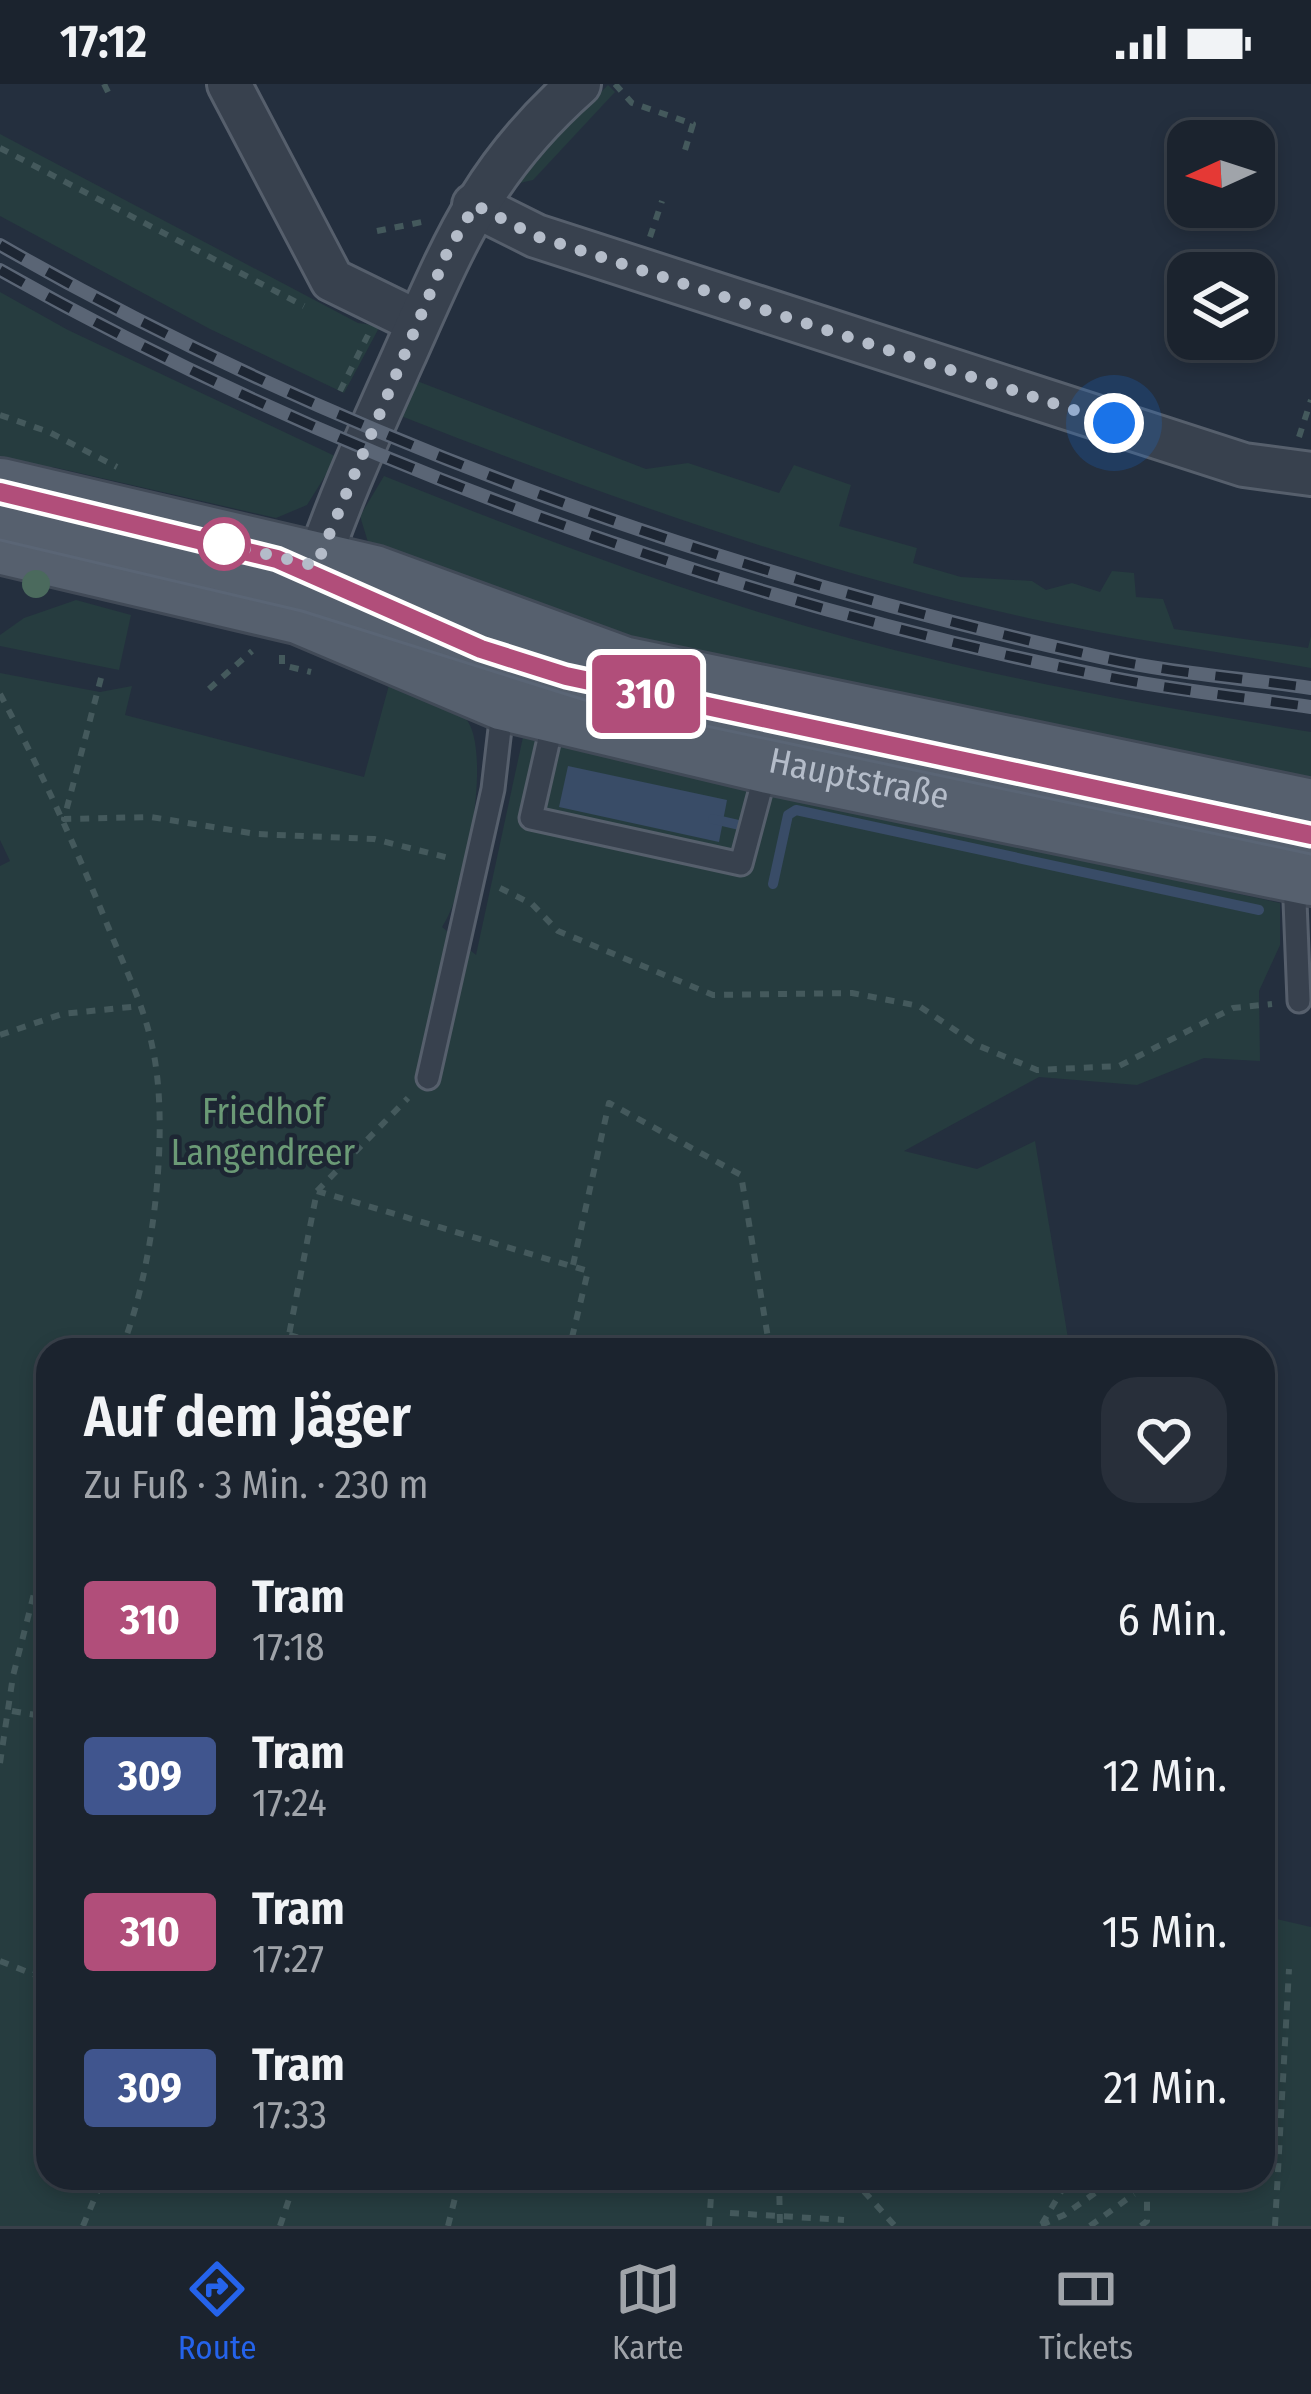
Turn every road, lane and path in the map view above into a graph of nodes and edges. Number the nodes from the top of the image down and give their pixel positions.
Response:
1 (229, 84) edge
2 (579, 84) edge
3 (622, 92) dead end
4 (0, 148) edge
5 (685, 150) dead end
6 (475, 205) junction
7 (422, 222) dead end
8 (376, 231) dead end
9 (305, 307) dead end
10 (346, 328) dead end
11 (396, 339) junction
12 (340, 391) dead end
13 (0, 415) edge
14 (1311, 474) edge
15 (124, 477) dead end
16 (0, 492) edge
17 (0, 540) edge
18 (301, 611) junction
19 (101, 678) dead end
20 (209, 688) dead end
21 (0, 694) edge
22 (530, 703) junction
23 (769, 760) junction
24 (64, 819) junction
25 (1305, 851) edge
26 (475, 871) junction
27 (1299, 1001) joint
28 (140, 1006) junction
29 (0, 1035) edge
30 (428, 1078) joint
31 (316, 1191) junction
32 (572, 1267) junction
33 (289, 1335) junction
34 (126, 1338) edge
35 (288, 1338) edge
36 (300, 1338) edge
37 (572, 1338) edge
38 (768, 1338) edge
39 (36, 1586) edge
40 (12, 1711) junction
41 (36, 1715) edge
42 (0, 1763) edge
43 (0, 1961) edge
44 (1289, 1970) dead end
45 (35, 1974) edge
46 (98, 2190) edge
47 (292, 2190) edge
48 (457, 2190) edge
49 (711, 2190) edge
50 (778, 2190) edge
51 (863, 2190) edge
52 (1062, 2190) edge
53 (1097, 2190) edge
54 (1147, 2190) edge
55 (1134, 2194) dead end
56 (730, 2213) dead end
57 (781, 2216) junction
58 (844, 2220) dead end
59 (1040, 2225) edge
60 (83, 2226) edge
61 (280, 2226) edge
62 (448, 2226) edge
63 (709, 2226) edge
64 (780, 2226) edge
65 (895, 2226) edge
66 (1090, 2226) edge
67 (1141, 2226) edge
68 (1275, 2226) edge

1 - 11 street
2 - 6 street
3 - 5 path
4 - 9 path
6 - 11 street
6 - 14 street
7 - 8 path
10 - 11 path
11 - 12 path
11 - 18 street
13 - 15 path
16 - 18 main road, Hauptstraße
17 - 18 main road, Hauptstraße
18 - 20 path
18 - 22 main road, Hauptstraße
18 - 25 main road, Hauptstraße
19 - 24 path
21 - 24 path
22 - 23 main road, Hauptstraße
22 - 23 lane
22 - 26 lane
23 - 25 main road, Hauptstraße
24 - 26 path
24 - 28 path
25 - 27 lane
26 - 27 path
26 - 30 lane
28 - 29 path
28 - 34 path
30 - 31 path
31 - 32 path
31 - 33 path
32 - 37 path
32 - 38 path
33 - 35 path
33 - 36 path
39 - 40 path
40 - 41 path
40 - 42 path
43 - 45 path
44 - 68 path
46 - 60 path
47 - 61 path
48 - 62 path
49 - 63 path
50 - 57 path
51 - 65 path
52 - 59 path
53 - 59 path
54 - 67 path
55 - 66 path
56 - 57 path
57 - 58 path
57 - 64 path

